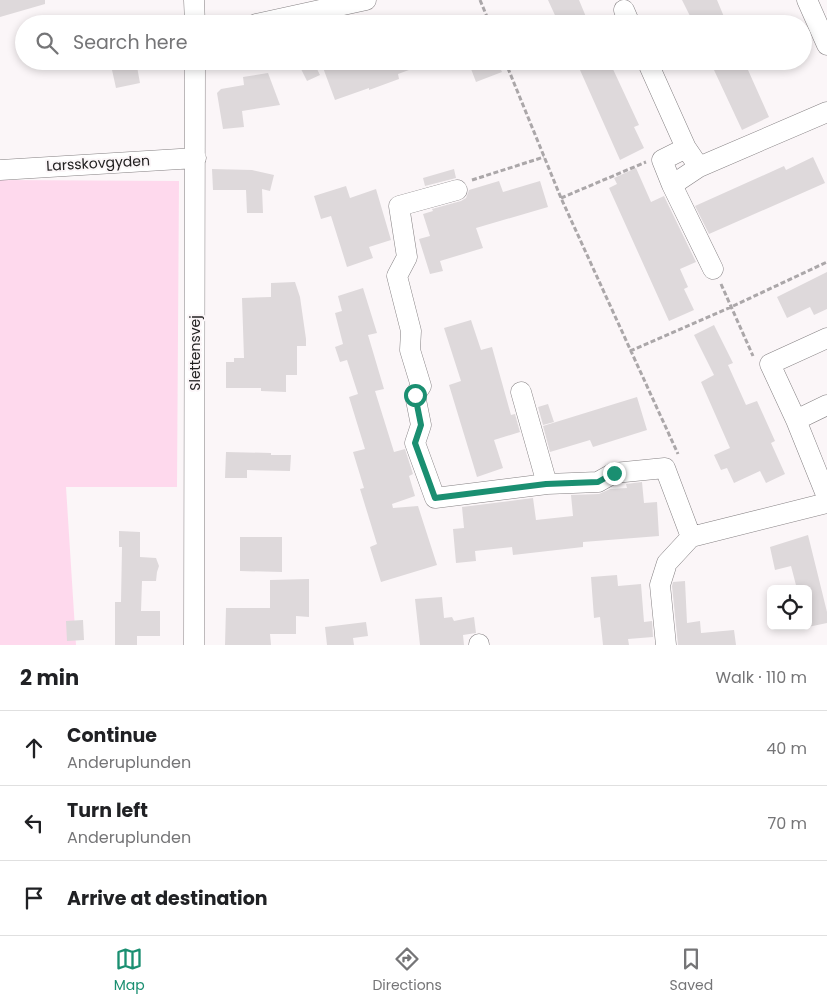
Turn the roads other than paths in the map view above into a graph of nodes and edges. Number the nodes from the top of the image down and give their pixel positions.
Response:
1 (194, 0) edge
2 (366, 0) edge
3 (807, 0) edge
4 (195, 15) edge
5 (297, 15) edge
6 (827, 45) edge
7 (195, 70) edge
8 (651, 70) edge
9 (827, 112) edge
10 (686, 148) junction
11 (196, 158) junction
12 (699, 167) junction
13 (0, 170) edge
14 (672, 185) junction
15 (457, 190) road end
16 (714, 268) road end
17 (827, 338) edge
18 (521, 392) dead end
19 (827, 405) edge
20 (796, 420) junction
21 (546, 484) junction
22 (827, 497) edge
23 (827, 503) edge
24 (691, 537) junction
25 (194, 645) edge
26 (666, 645) edge

1 - 4 street
2 - 5 street
3 - 6 street
7 - 11 street, Slettensvej
8 - 10 street
9 - 12 street
10 - 12 street
10 - 14 street
11 - 13 street, Larsskovgyden
11 - 25 street, Slettensvej
12 - 14 street
14 - 16 street
15 - 21 street
17 - 20 street
18 - 21 street
19 - 20 street
20 - 22 street
21 - 24 street
23 - 24 street
24 - 26 street

